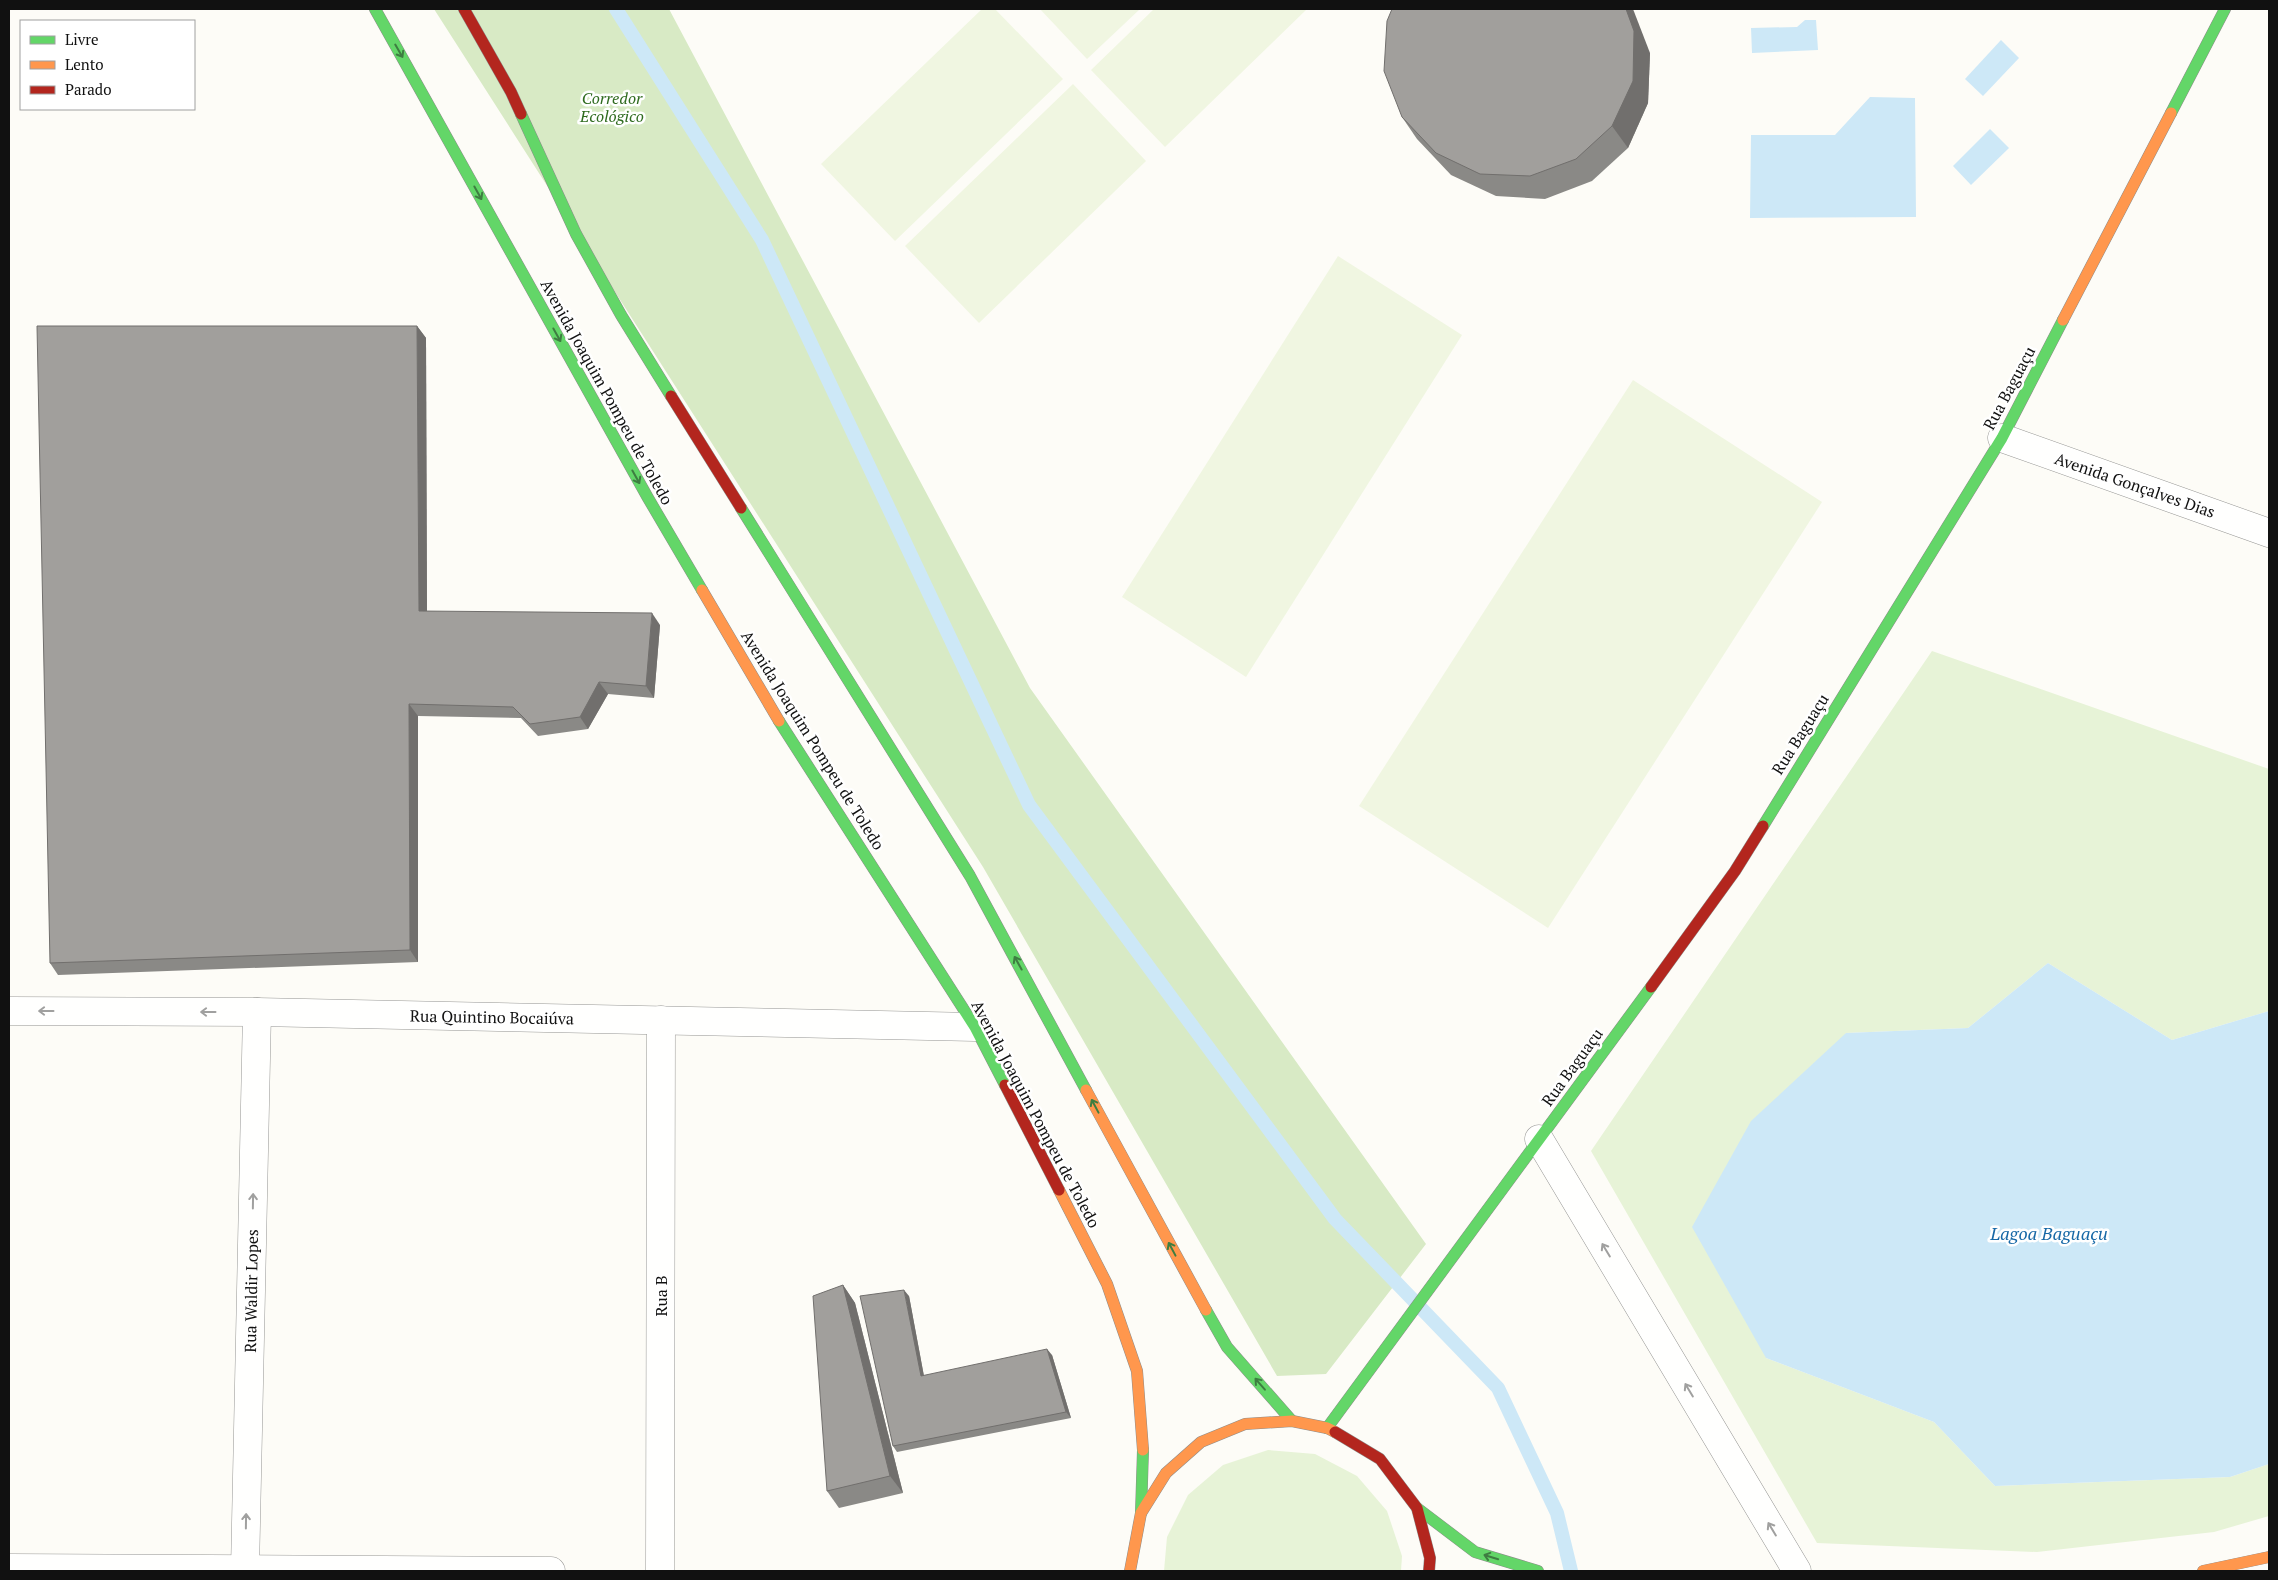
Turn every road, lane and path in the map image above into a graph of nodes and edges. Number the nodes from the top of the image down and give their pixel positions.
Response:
1 (375, 9) edge
2 (464, 9) edge
3 (2225, 9) edge
4 (2002, 438) junction
5 (2269, 532) edge
6 (9, 1011) edge
7 (257, 1012) junction
8 (661, 1020) junction
9 (975, 1027) junction
10 (1539, 1139) junction
11 (1292, 1421) junction
12 (1327, 1428) junction
13 (1416, 1508) junction
14 (1141, 1513) junction
15 (2269, 1556) edge
16 (9, 1568) edge
17 (245, 1570) junction
18 (551, 1571) edge
19 (660, 1571) edge
20 (1130, 1571) edge
21 (1429, 1571) edge
22 (1538, 1571) edge
23 (1797, 1571) edge
24 (2203, 1571) edge

1 -> 9 main road, Avenida Joaquim Pompeu de Toledo
11 -> 2 main road
3 - 4 main road, Rua Baguaçu
4 - 5 street, Avenida Gonçalves Dias
4 - 10 main road, Rua Baguaçu
7 -> 6 street, Rua Quintino Bocaiúva
7 - 8 street, Rua Quintino Bocaiúva
17 -> 7 street, Rua Waldir Lopes
8 - 9 street, Rua Quintino Bocaiúva
8 - 19 street, Rua B
9 - 14 main road, Avenida Joaquim Pompeu de Toledo
10 - 12 main road, Rua Baguaçu
23 -> 10 street
11 - 12 main road
11 - 14 main road
12 - 13 main road
13 - 21 main road
22 -> 13 main road
14 - 20 main road
15 - 24 main road
16 - 17 street
17 - 18 street

